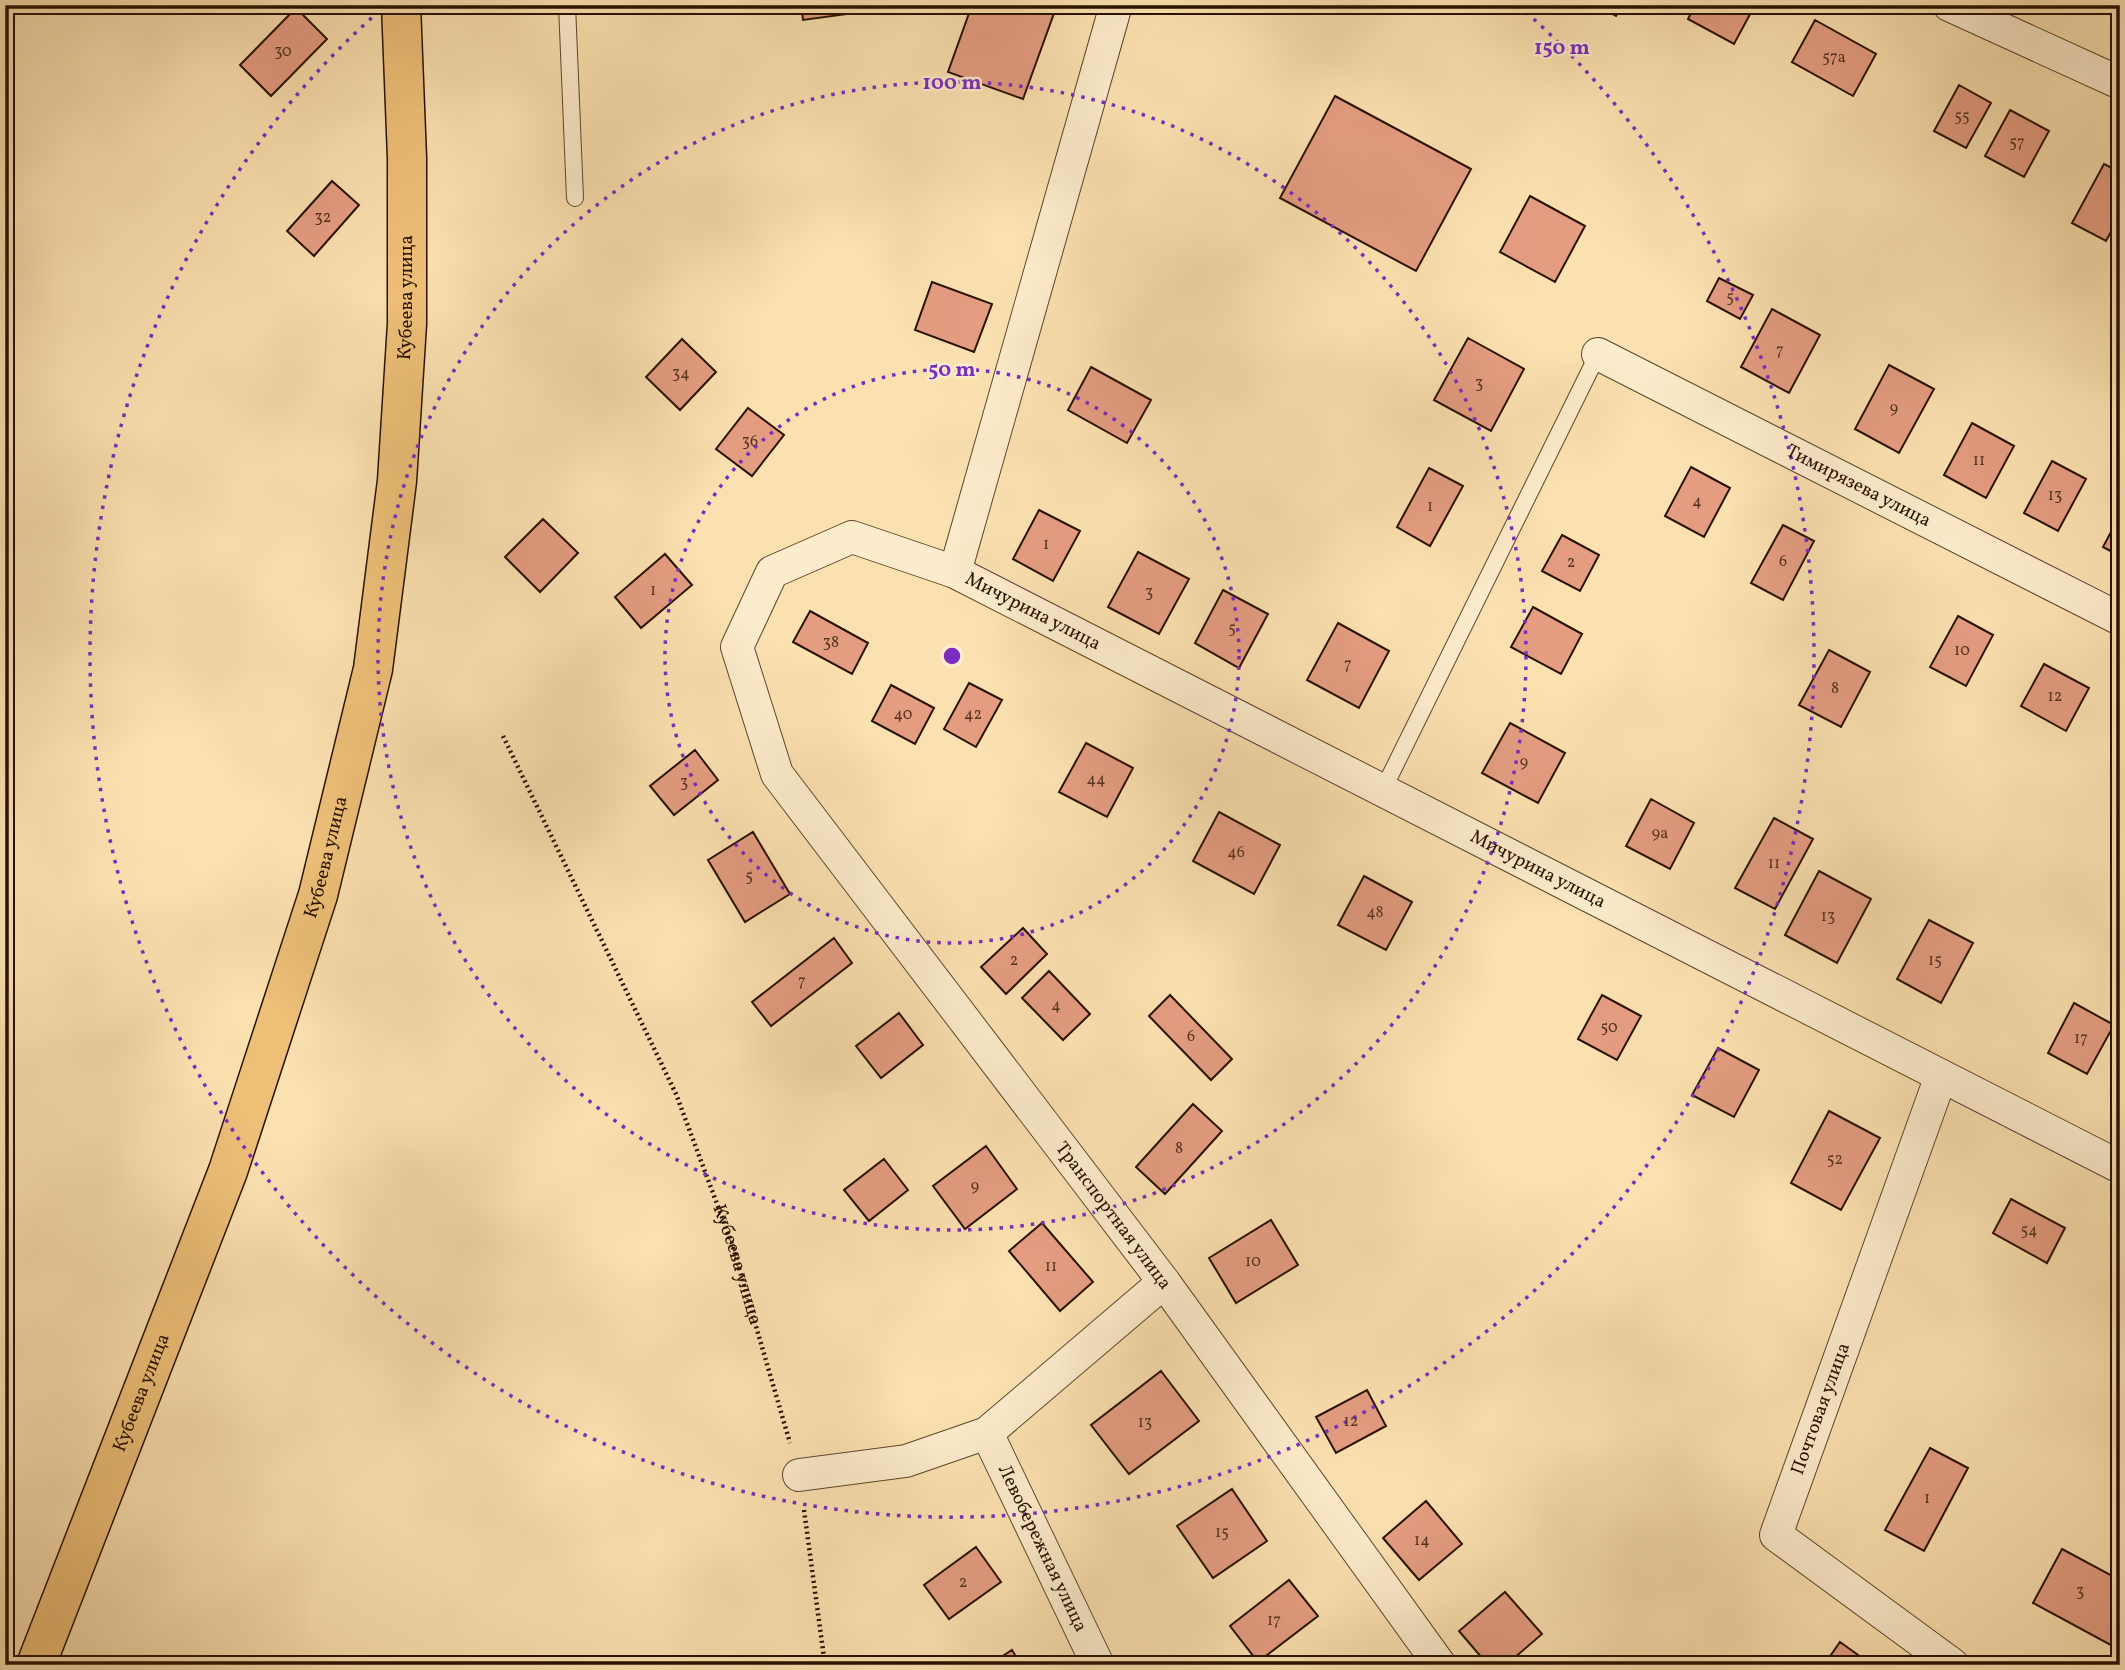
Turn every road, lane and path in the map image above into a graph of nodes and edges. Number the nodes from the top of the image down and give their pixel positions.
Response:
1 (401, 5) edge
2 (567, 5) edge
3 (1116, 5) edge
4 (1949, 5) edge
5 (2120, 83) edge
6 (575, 198) dead end
7 (1598, 354) joint
8 (955, 572) junction
9 (2120, 619) edge
10 (503, 736) dead end
11 (777, 774) joint
12 (1383, 790) junction
13 (1941, 1076) junction
14 (2120, 1167) edge
15 (1164, 1282) junction
16 (987, 1433) junction
17 (799, 1475) junction
18 (36, 1665) edge
19 (825, 1665) edge
20 (1098, 1665) edge
21 (1440, 1665) edge
22 (1952, 1665) edge

1 - 18 highway, Кубеева улица
2 - 6 lane
3 - 8 street
4 - 5 street
7 - 9 street, Тимирязева улица
7 - 12 lane
8 - 11 street, Мичурина улица
8 - 12 street, Мичурина улица
10 - 17 path, Кубеева улица
11 - 15 street, Транспортная улица
12 - 13 street, Мичурина улица
13 - 14 street, Мичурина улица
13 - 22 street, Почтовая улица
15 - 16 street
15 - 21 street, Транспортная улица
16 - 17 street
16 - 20 street, Левобережная улица
17 - 19 path, Кубеева улица

